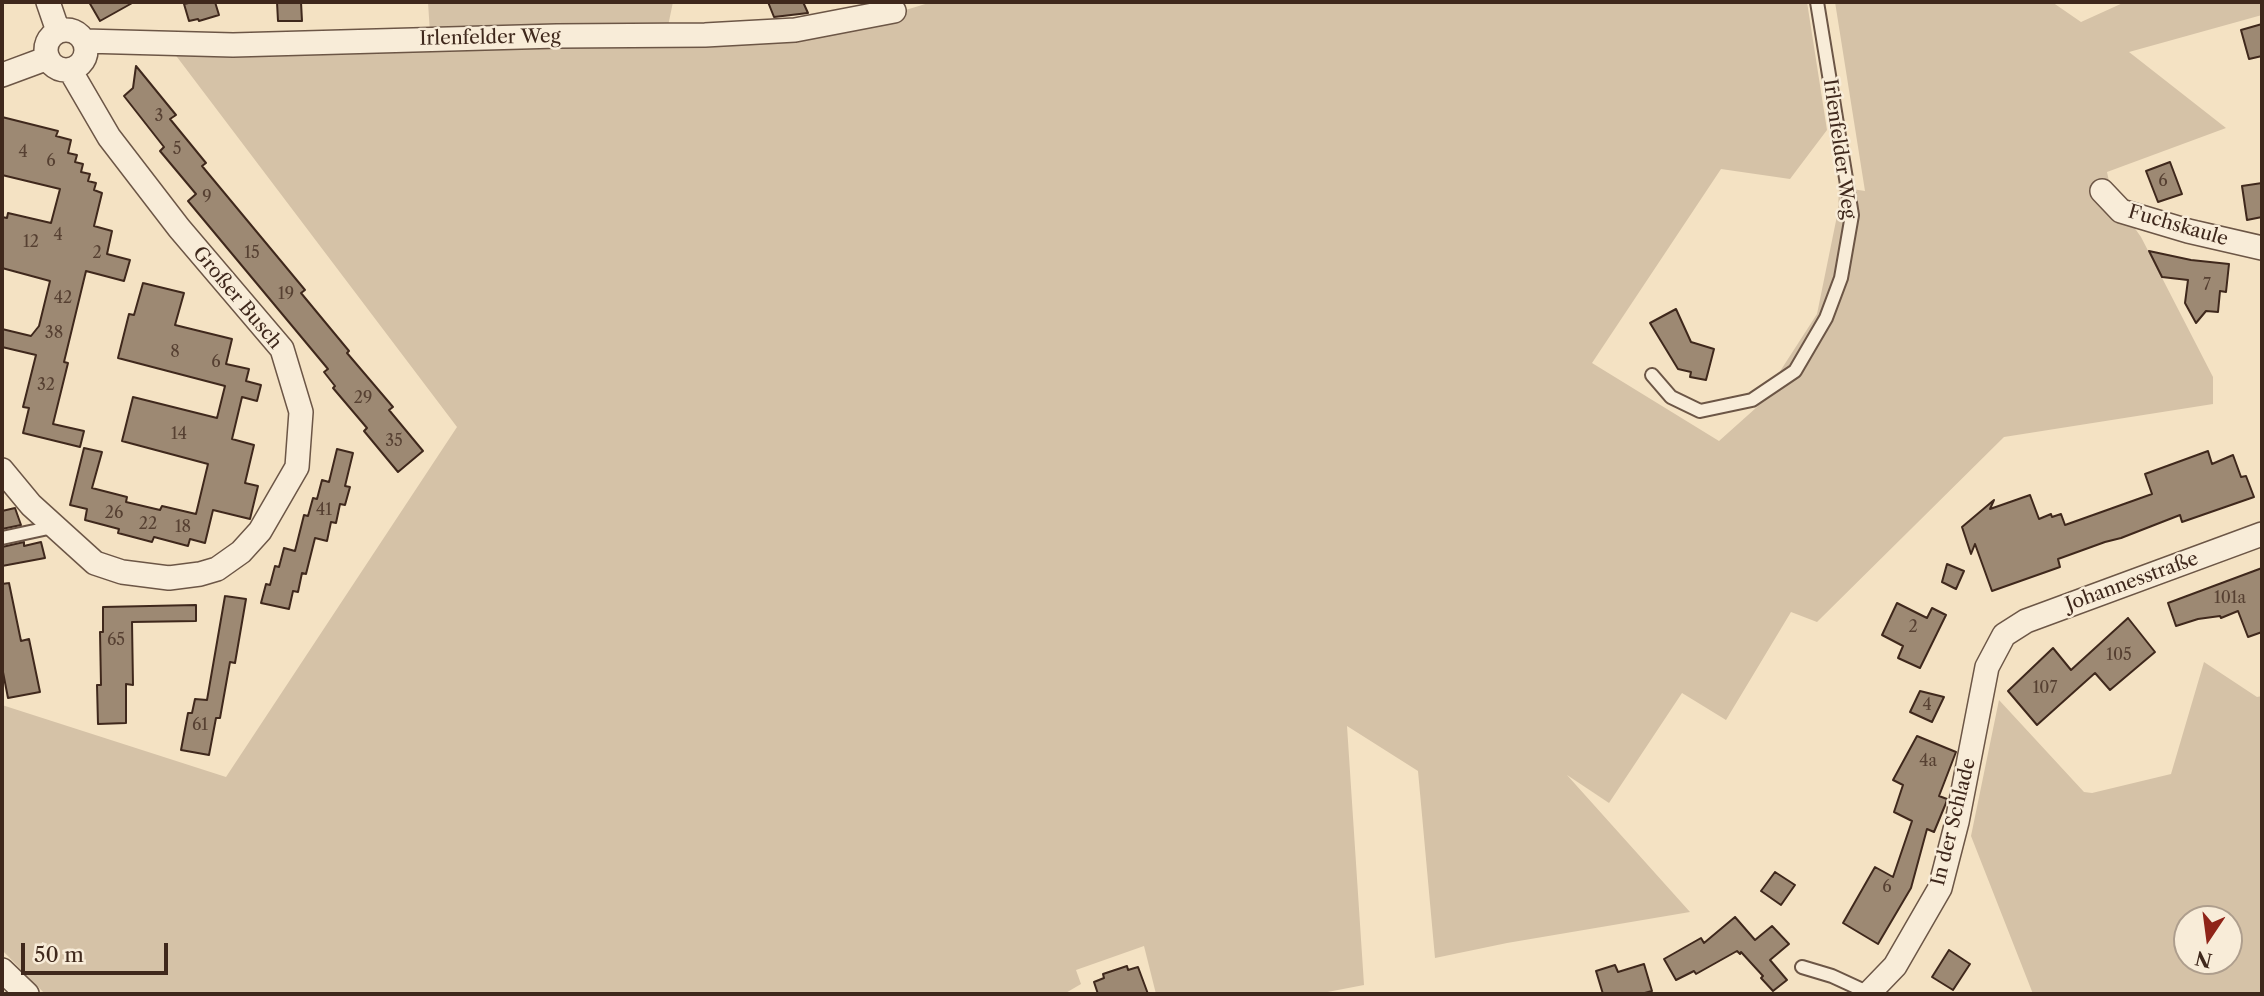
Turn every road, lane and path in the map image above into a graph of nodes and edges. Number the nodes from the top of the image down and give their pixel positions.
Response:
1 (48, 2) edge
2 (1817, 2) edge
3 (894, 11) dead end
4 (58, 31) junction
5 (85, 41) junction
6 (48, 58) junction
7 (70, 70) junction
8 (2, 75) edge
9 (2102, 191) dead end
10 (2262, 248) edge
11 (1651, 376) dead end
12 (2, 470) edge
13 (53, 527) junction
14 (2262, 534) edge
15 (2, 538) edge
16 (2004, 635) joint
17 (1802, 967) dead end
18 (2, 970) edge
19 (27, 994) edge
20 (1869, 994) edge

1 - 4 street
2 - 11 lane, Irlenfelder Weg
3 - 5 street, Irlenfelder Weg
4 - 5 street, Irlenfelder Weg
4 - 6 street
5 - 7 street
6 - 7 street
6 - 8 street
7 - 13 street, Großer Busch
9 - 10 street, Fuchskaule
12 - 13 street, Großer Busch
13 - 15 lane
14 - 16 street, Johannesstraße
16 - 20 street, In der Schlade
17 - 20 lane
18 - 19 street

